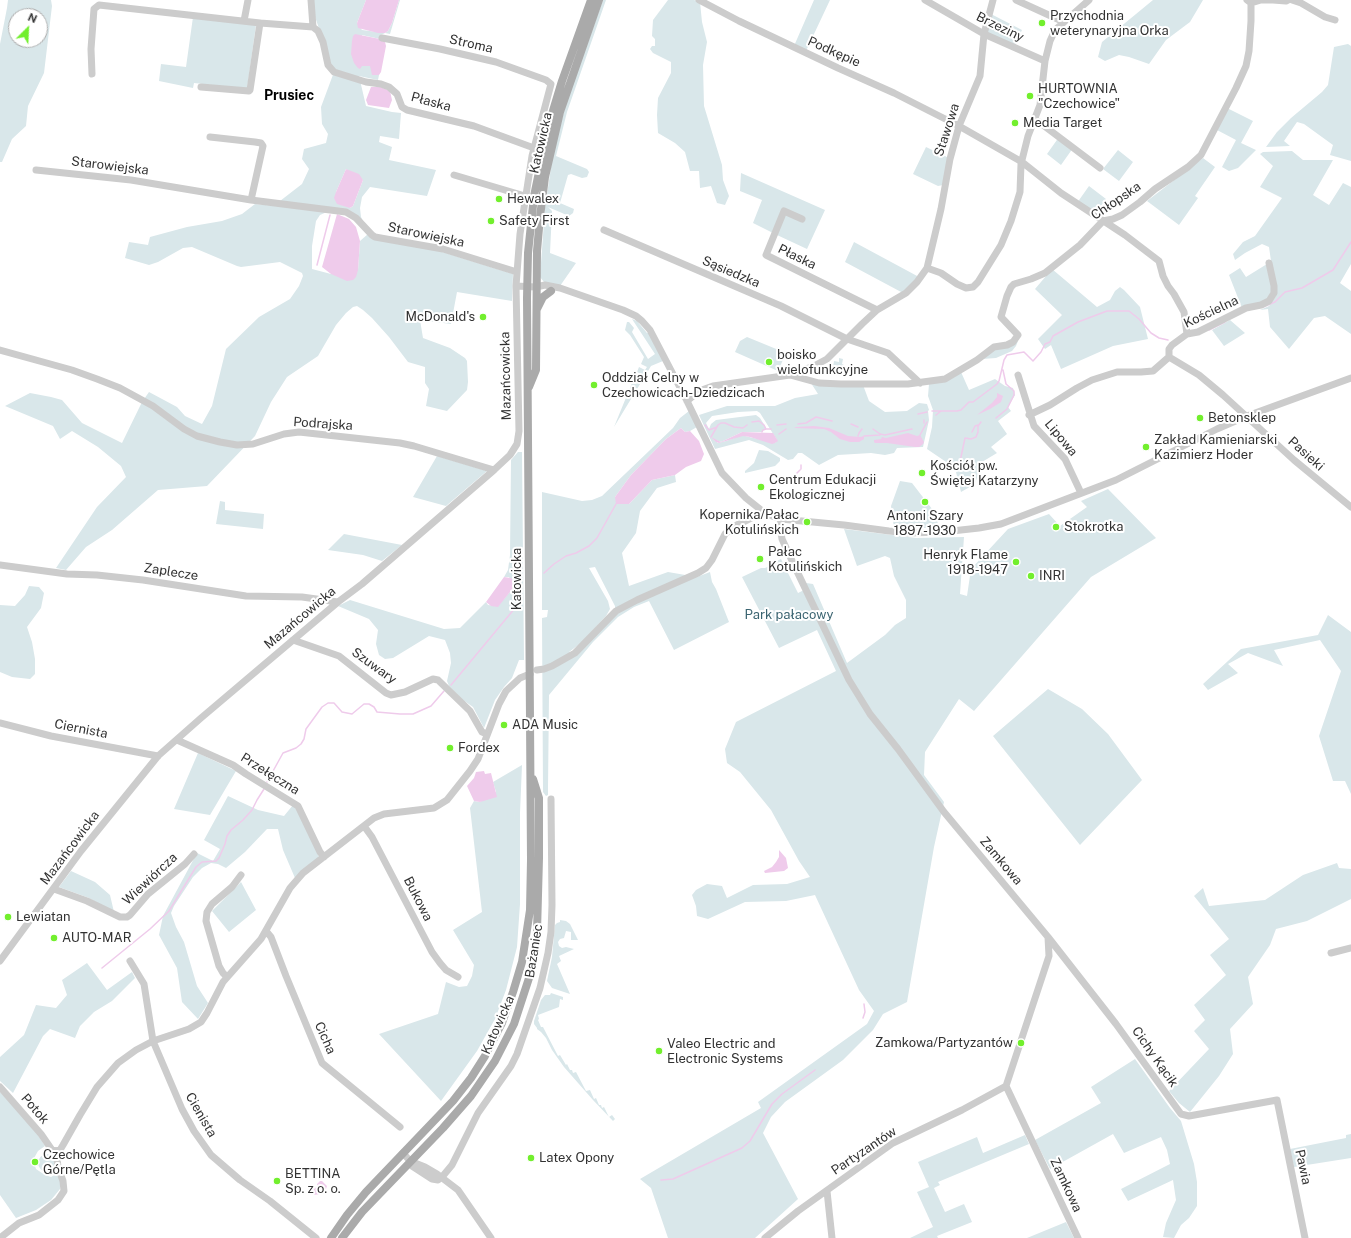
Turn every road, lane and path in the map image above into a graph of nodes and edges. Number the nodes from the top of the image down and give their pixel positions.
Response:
1 (248, 0) edge
2 (311, 0) edge
3 (591, 0) edge
4 (599, 0) edge
5 (699, 0) edge
6 (925, 0) edge
7 (993, 0) edge
8 (1016, 0) edge
9 (1089, 0) edge
10 (1272, 0) edge
11 (1288, 0) edge
12 (1292, 0) edge
13 (1249, 2) edge
14 (1335, 20) dead end
15 (244, 21) junction
16 (1064, 22) junction
17 (260, 23) junction
18 (313, 27) junction
19 (984, 34) junction
20 (382, 38) dead end
21 (1045, 61) junction
22 (92, 74) dead end
23 (201, 88) dead end
24 (1035, 119) junction
25 (959, 126) junction
26 (210, 137) dead end
27 (534, 148) junction
28 (1022, 162) junction
29 (1100, 168) dead end
30 (36, 170) dead end
31 (454, 175) dead end
32 (525, 196) junction
33 (251, 200) junction
34 (802, 218) dead end
35 (1103, 221) junction
36 (604, 230) dead end
37 (1269, 263) dead end
38 (927, 268) junction
39 (517, 272) junction
40 (516, 286) junction
41 (527, 287) junction
42 (536, 287) junction
43 (566, 290) junction
44 (551, 291) junction
45 (877, 310) junction
46 (536, 314) junction
47 (1187, 334) junction
48 (847, 338) junction
49 (0, 350) edge
50 (1169, 357) junction
51 (790, 375) junction
52 (1018, 375) dead end
53 (1351, 378) edge
54 (920, 383) junction
55 (528, 391) junction
56 (687, 401) junction
57 (1030, 415) junction
58 (1247, 416) junction
59 (494, 470) junction
60 (1081, 493) junction
61 (1351, 507) edge
62 (761, 511) junction
63 (780, 519) junction
64 (0, 564) edge
65 (338, 602) junction
66 (294, 640) junction
67 (534, 672) junction
68 (0, 723) edge
69 (487, 734) junction
70 (177, 740) junction
71 (158, 756) junction
72 (530, 768) junction
73 (551, 799) dead end
74 (364, 826) junction
75 (194, 854) dead end
76 (324, 857) junction
77 (241, 875) dead end
78 (54, 889) junction
79 (266, 931) junction
80 (1048, 937) junction
81 (1351, 948) edge
82 (1331, 953) dead end
83 (0, 961) edge
84 (130, 961) dead end
85 (227, 977) junction
86 (458, 977) dead end
87 (153, 1042) junction
88 (1006, 1086) junction
89 (0, 1087) edge
90 (1277, 1100) joint
91 (400, 1127) dead end
92 (53, 1149) junction
93 (403, 1153) junction
94 (410, 1161) junction
95 (442, 1177) junction
96 (827, 1191) junction
97 (0, 1238) edge
98 (316, 1238) edge
99 (331, 1238) edge
100 (342, 1238) edge
101 (491, 1238) edge
102 (764, 1238) edge
103 (832, 1238) edge
104 (1078, 1238) edge
105 (1305, 1238) edge

1 - 15 street
2 - 18 street, Płaska
3 - 41 main road, Katowicka
4 - 42 main road, Katowicka
5 - 25 street, Podkępie
6 - 19 street, Brzeziny
7 - 19 street, Stawowa
8 - 16 street
9 - 16 street
10 - 11 street, Chłopska
10 - 13 street, Chłopska
12 - 14 street
13 - 35 street, Chłopska
15 - 17 street
15 - 22 street
16 - 21 street
17 - 18 street
17 - 23 street
18 - 27 street, Płaska
19 - 21 street, Brzeziny
19 - 25 street, Stawowa
20 - 27 street, Stroma
21 - 24 street
24 - 28 street
24 - 29 street
25 - 28 street, Podkępie
25 - 38 street, Stawowa
26 - 33 street
27 - 32 street
28 - 35 street, Podkępie
28 - 38 street
30 - 33 street, Starowiejska
31 - 32 street
32 - 39 street
33 - 39 street, Starowiejska
34 - 45 street, Płaska
35 - 47 street, Podkępie
35 - 54 street, Chłopska
36 - 48 street, Sąsiedzka
37 - 47 street, Kościelna
38 - 45 street
39 - 40 street
40 - 41 street
40 - 59 street, Mazańcowicka
41 - 42 street
41 - 55 main road, Katowicka
42 - 43 street
42 - 44 street
42 - 46 main road, Katowicka
43 - 44 street
43 - 56 street
44 - 46 main road
45 - 48 street
46 - 55 main road, Katowicka
47 - 50 street, Kościelna
48 - 51 street
48 - 54 street
49 - 59 street, Podrajska
50 - 57 street, Kościelna
50 - 58 street, Pasieki
51 - 54 street, Chłopska
51 - 56 street
52 - 57 street, Lipowa
53 - 58 street
55 - 67 main road, Katowicka
56 - 62 street
57 - 60 street, Lipowa
58 - 60 street
58 - 61 street, Pasieki
59 - 65 street, Mazańcowicka
60 - 63 street
62 - 63 street
62 - 67 street
63 - 80 street, Zamkowa
64 - 65 street, Zaplecze
65 - 66 street, Mazańcowicka
66 - 69 street, Szuwary
66 - 70 street, Mazańcowicka
67 - 69 street
67 - 72 main road, Katowicka
68 - 71 street, Ciernista
69 - 74 street
70 - 71 street, Mazańcowicka
70 - 76 street, Przełęczna
71 - 78 street, Mazańcowicka
72 - 93 main road, Katowicka
72 - 94 main road, Katowicka
73 - 95 street, Bażaniec
74 - 76 street
74 - 86 street, Bukowa
75 - 78 street, Wiewiórcza
76 - 79 street
77 - 85 street
78 - 83 street, Mazańcowicka
79 - 85 street
79 - 91 street, Cicha
80 - 88 street
80 - 90 street, Cichy Kącik
81 - 82 street
84 - 87 street, Cienista
85 - 87 street
87 - 92 street
87 - 98 street, Cienista
88 - 96 street, Partyzantów
88 - 104 street, Zamkowa
89 - 92 street, Potok
90 - 105 street, Pawia
92 - 97 street
93 - 94 street
93 - 99 main road, Katowicka
94 - 95 street
94 - 100 main road, Katowicka
95 - 101 street
96 - 102 street, Partyzantów
96 - 103 street

